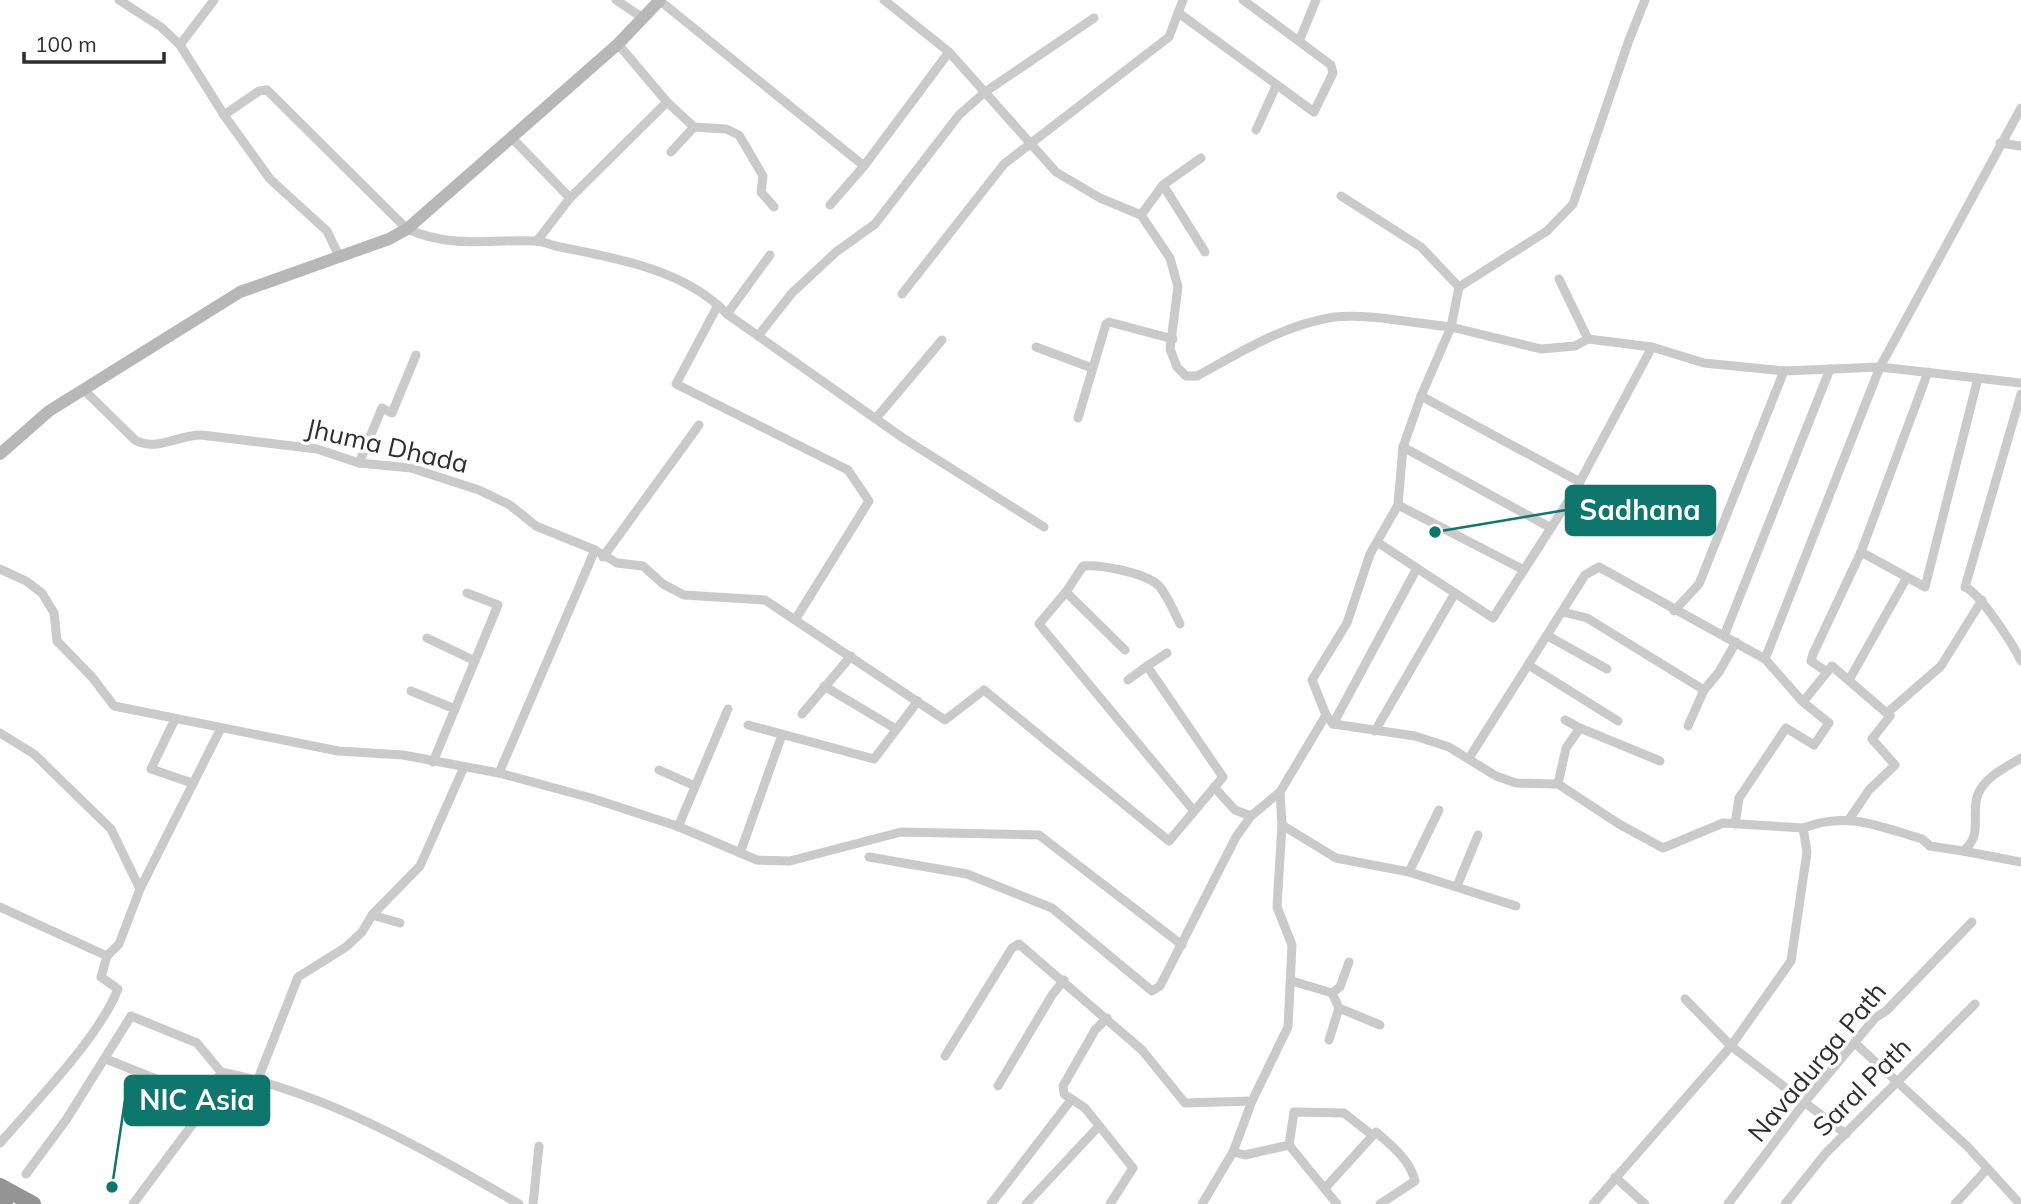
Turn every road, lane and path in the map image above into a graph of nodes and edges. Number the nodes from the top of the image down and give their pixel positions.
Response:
1 (119, 0) edge
2 (214, 0) edge
3 (616, 0) edge
4 (659, 0) edge
5 (884, 0) edge
6 (1183, 0) edge
7 (1243, 0) edge
8 (1316, 0) edge
9 (1645, 0) edge
10 (1180, 13) junction
11 (643, 18) junction
12 (1094, 18) dead end
13 (1300, 39) junction
14 (618, 44) junction
15 (180, 45) junction
16 (949, 52) junction
17 (1276, 86) junction
18 (985, 92) junction
19 (667, 102) junction
20 (2021, 108) edge
21 (224, 115) junction
22 (694, 127) junction
23 (1256, 130) dead end
24 (512, 138) junction
25 (2000, 143) junction
26 (1031, 144) junction
27 (2021, 146) edge
28 (671, 152) dead end
29 (1201, 158) dead end
30 (864, 166) junction
31 (1163, 185) junction
32 (1340, 196) dead end
33 (570, 198) junction
34 (830, 205) dead end
35 (774, 207) dead end
36 (1141, 215) junction
37 (407, 229) junction
38 (537, 241) junction
39 (1205, 252) dead end
40 (770, 255) dead end
41 (339, 256) junction
42 (1559, 279) dead end
43 (1459, 287) junction
44 (902, 294) dead end
45 (719, 305) junction
46 (727, 314) junction
47 (1451, 327) junction
48 (758, 336) junction
49 (1173, 339) junction
50 (1588, 339) junction
51 (942, 341) dead end
52 (1036, 347) dead end
53 (1652, 347) junction
54 (416, 355) dead end
55 (1880, 367) junction
56 (1092, 368) junction
57 (1830, 369) junction
58 (1784, 371) junction
59 (1928, 372) junction
60 (1978, 378) junction
61 (2021, 383) edge
62 (83, 389) junction
63 (2021, 394) edge
64 (1421, 396) junction
65 (877, 417) junction
66 (1078, 418) dead end
67 (699, 425) dead end
68 (1403, 447) junction
69 (0, 454) edge
70 (359, 463) junction
71 (1580, 482) junction
72 (1398, 505) junction
73 (1044, 527) dead end
74 (1551, 528) junction
75 (1377, 542) junction
76 (1861, 552) junction
77 (599, 554) junction
78 (1417, 568) junction
79 (0, 569) edge
80 (1524, 570) junction
81 (1906, 579) junction
82 (1066, 592) junction
83 (467, 593) dead end
84 (1455, 593) junction
85 (1982, 600) junction
86 (1674, 611) junction
87 (1563, 612) junction
88 (795, 620) junction
89 (1180, 624) dead end
90 (1548, 636) junction
91 (1724, 636) junction
92 (428, 638) dead end
93 (1736, 642) junction
94 (1125, 650) dead end
95 (1167, 653) dead end
96 (851, 656) junction
97 (1765, 659) junction
98 (475, 661) junction
99 (2021, 661) edge
100 (1147, 666) junction
101 (1530, 666) junction
102 (1607, 670) dead end
103 (1827, 672) junction
104 (1128, 680) dead end
105 (1849, 680) junction
106 (824, 686) junction
107 (1704, 690) junction
108 (411, 691) dead end
109 (918, 701) junction
110 (1803, 702) junction
111 (455, 709) junction
112 (728, 709) dead end
113 (1887, 713) junction
114 (802, 714) dead end
115 (1326, 715) junction
116 (175, 719) junction
117 (1565, 720) dead end
118 (1618, 721) dead end
119 (1333, 724) junction
120 (748, 725) dead end
121 (1688, 726) dead end
122 (220, 728) junction
123 (1580, 728) junction
124 (896, 729) junction
125 (1375, 731) junction
126 (0, 733) edge
127 (782, 735) junction
128 (1469, 758) junction
129 (2021, 758) edge
130 (1660, 761) dead end
131 (433, 762) junction
132 (464, 768) junction
133 (659, 770) dead end
134 (499, 773) junction
135 (192, 783) junction
136 (1558, 784) junction
137 (695, 786) junction
138 (1214, 788) junction
139 (1280, 792) junction
140 (1439, 810) dead end
141 (1194, 811) junction
142 (1251, 816) junction
143 (1850, 818) junction
144 (1735, 824) junction
145 (1282, 825) junction
146 (678, 827) junction
147 (1803, 828) junction
148 (1478, 835) dead end
149 (1963, 851) junction
150 (740, 853) junction
151 (869, 857) dead end
152 (2021, 862) edge
153 (1409, 872) junction
154 (1457, 886) junction
155 (140, 889) junction
156 (1516, 906) dead end
157 (0, 908) edge
158 (372, 915) junction
159 (1972, 922) dead end
160 (400, 923) dead end
161 (1182, 945) junction
162 (107, 956) junction
163 (1349, 962) dead end
164 (1065, 980) junction
165 (1292, 981) junction
166 (1332, 993) junction
167 (1685, 999) dead end
168 (1975, 1004) dead end
169 (1339, 1007) junction
170 (1107, 1018) junction
171 (1380, 1025) dead end
172 (1329, 1040) dead end
173 (1856, 1044) junction
174 (1731, 1046) junction
175 (945, 1056) dead end
176 (106, 1059) junction
177 (221, 1072) junction
178 (258, 1079) junction
179 (1895, 1082) junction
180 (998, 1086) dead end
181 (206, 1099) junction
182 (1071, 1100) junction
183 (1252, 1101) junction
184 (1804, 1103) junction
185 (1099, 1126) junction
186 (1846, 1134) junction
187 (1372, 1135) junction
188 (0, 1143) edge
189 (1289, 1145) junction
190 (539, 1146) dead end
191 (1233, 1152) junction
192 (1987, 1169) junction
193 (26, 1174) dead end
194 (1615, 1177) junction
195 (0, 1186) edge
196 (1326, 1187) junction
197 (0, 1201) edge
198 (5, 1204) edge
199 (33, 1204) edge
200 (134, 1204) edge
201 (519, 1204) edge
202 (533, 1204) edge
203 (990, 1204) edge
204 (1026, 1204) edge
205 (1110, 1204) edge
206 (1202, 1204) edge
207 (1337, 1204) edge
208 (1380, 1204) edge
209 (1593, 1204) edge
210 (1645, 1204) edge
211 (1728, 1204) edge
212 (1785, 1204) edge
213 (1955, 1204) edge
214 (2020, 1204) edge

1 - 15 street
2 - 15 street
3 - 11 street
4 - 11 street
4 - 30 street
5 - 16 street
6 - 10 street
7 - 13 street
8 - 13 street
9 - 43 street
10 - 17 street
10 - 26 street
11 - 14 street
12 - 18 street
13 - 17 street
14 - 19 street
14 - 24 street
15 - 21 street
16 - 18 street
16 - 30 street
17 - 23 street
18 - 26 street
18 - 48 street
19 - 22 street
19 - 33 street
20 - 25 street
21 - 37 street
21 - 41 street
22 - 28 street
22 - 35 street
24 - 33 street
24 - 37 street
25 - 27 street
25 - 55 street
26 - 36 street
26 - 44 street
29 - 31 street
30 - 34 street
31 - 36 street
31 - 39 street
32 - 43 street
33 - 38 street
36 - 49 street
37 - 38 street
37 - 41 street
38 - 45 street
40 - 46 street
41 - 62 street
42 - 50 street
43 - 47 street
45 - 46 street
45 - 88 street
46 - 48 street
47 - 49 street
47 - 50 street
47 - 64 street
48 - 65 street
49 - 56 street
50 - 53 street
51 - 65 street
52 - 56 street
53 - 58 street
53 - 71 street
54 - 70 street
55 - 57 street
55 - 59 street
55 - 97 street
56 - 66 street
57 - 58 street
57 - 91 street
58 - 86 street
59 - 60 street
59 - 76 street
60 - 61 street
60 - 81 street
62 - 69 street
62 - 70 street, Jhuma Dhada
63 - 85 street
64 - 68 street
64 - 71 street
65 - 73 street
67 - 77 street
68 - 72 street
68 - 74 street
70 - 77 street, Jhuma Dhada
71 - 74 street
72 - 75 street
72 - 80 street
74 - 80 street
75 - 78 street
75 - 115 street
76 - 81 street
76 - 103 street
77 - 88 street, Jhuma Dhada
77 - 134 street
78 - 84 street
78 - 119 street
79 - 116 street
80 - 84 street
81 - 105 street
82 - 89 street
82 - 94 street
82 - 141 street
83 - 98 street
84 - 125 street
85 - 99 street
85 - 113 street
86 - 87 street
86 - 91 street
87 - 90 street
87 - 107 street
88 - 96 street, Jhuma Dhada
90 - 101 street
90 - 102 street
91 - 93 street
92 - 98 street
93 - 97 street
93 - 107 street
95 - 100 street
96 - 106 street
96 - 109 street, Jhuma Dhada
97 - 110 street
98 - 111 street
100 - 104 street
100 - 138 street
101 - 118 street
101 - 128 street
103 - 105 street
103 - 110 street
105 - 113 street
106 - 114 street
106 - 124 street
107 - 121 street
108 - 111 street
109 - 124 street
109 - 141 street, Jhuma Dhada
110 - 144 street
111 - 131 street
112 - 137 street
113 - 143 street
115 - 119 street
115 - 139 street
116 - 122 street
116 - 135 street
117 - 123 street
119 - 125 street
120 - 127 street
122 - 131 street
122 - 135 street
123 - 130 street
123 - 136 street
124 - 127 street
125 - 128 street
126 - 155 street
127 - 150 street
128 - 136 street
129 - 149 street
131 - 132 street
132 - 134 street
132 - 158 street
133 - 137 street
134 - 146 street
135 - 155 street
136 - 144 street
137 - 146 street
138 - 141 street
138 - 142 street
139 - 142 street
139 - 145 street
140 - 153 street
142 - 161 street
143 - 147 street
143 - 149 street
144 - 147 street
145 - 153 street
145 - 165 street
146 - 150 street
147 - 174 street
148 - 154 street
149 - 152 street
150 - 161 street
151 - 161 street
153 - 154 street
154 - 156 street
155 - 162 street
157 - 162 street
158 - 160 street
158 - 178 street
159 - 173 street, Navadurga Path
162 - 188 street
163 - 166 street
164 - 170 street
164 - 175 street
164 - 180 street
165 - 166 street
165 - 183 street
166 - 169 street
167 - 174 street
168 - 179 street, Saral Path
169 - 171 street
169 - 172 street
170 - 182 street
170 - 183 street
173 - 179 street
173 - 184 street, Navadurga Path
174 - 184 street
174 - 194 street
176 - 177 street
176 - 181 street
176 - 193 street
177 - 178 street
177 - 181 street
178 - 201 street
179 - 186 street, Saral Path
179 - 192 street
181 - 200 street
182 - 185 street
182 - 203 street
183 - 191 street
184 - 186 street
184 - 211 street, Navadurga Path
185 - 204 street
185 - 205 street
186 - 212 street, Saral Path
187 - 189 street
187 - 196 street
187 - 208 street
189 - 191 street
189 - 196 street
190 - 202 street
191 - 206 street
192 - 213 street
192 - 214 street
194 - 209 street
194 - 210 street
195 - 199 highway
196 - 207 street
197 - 198 highway

